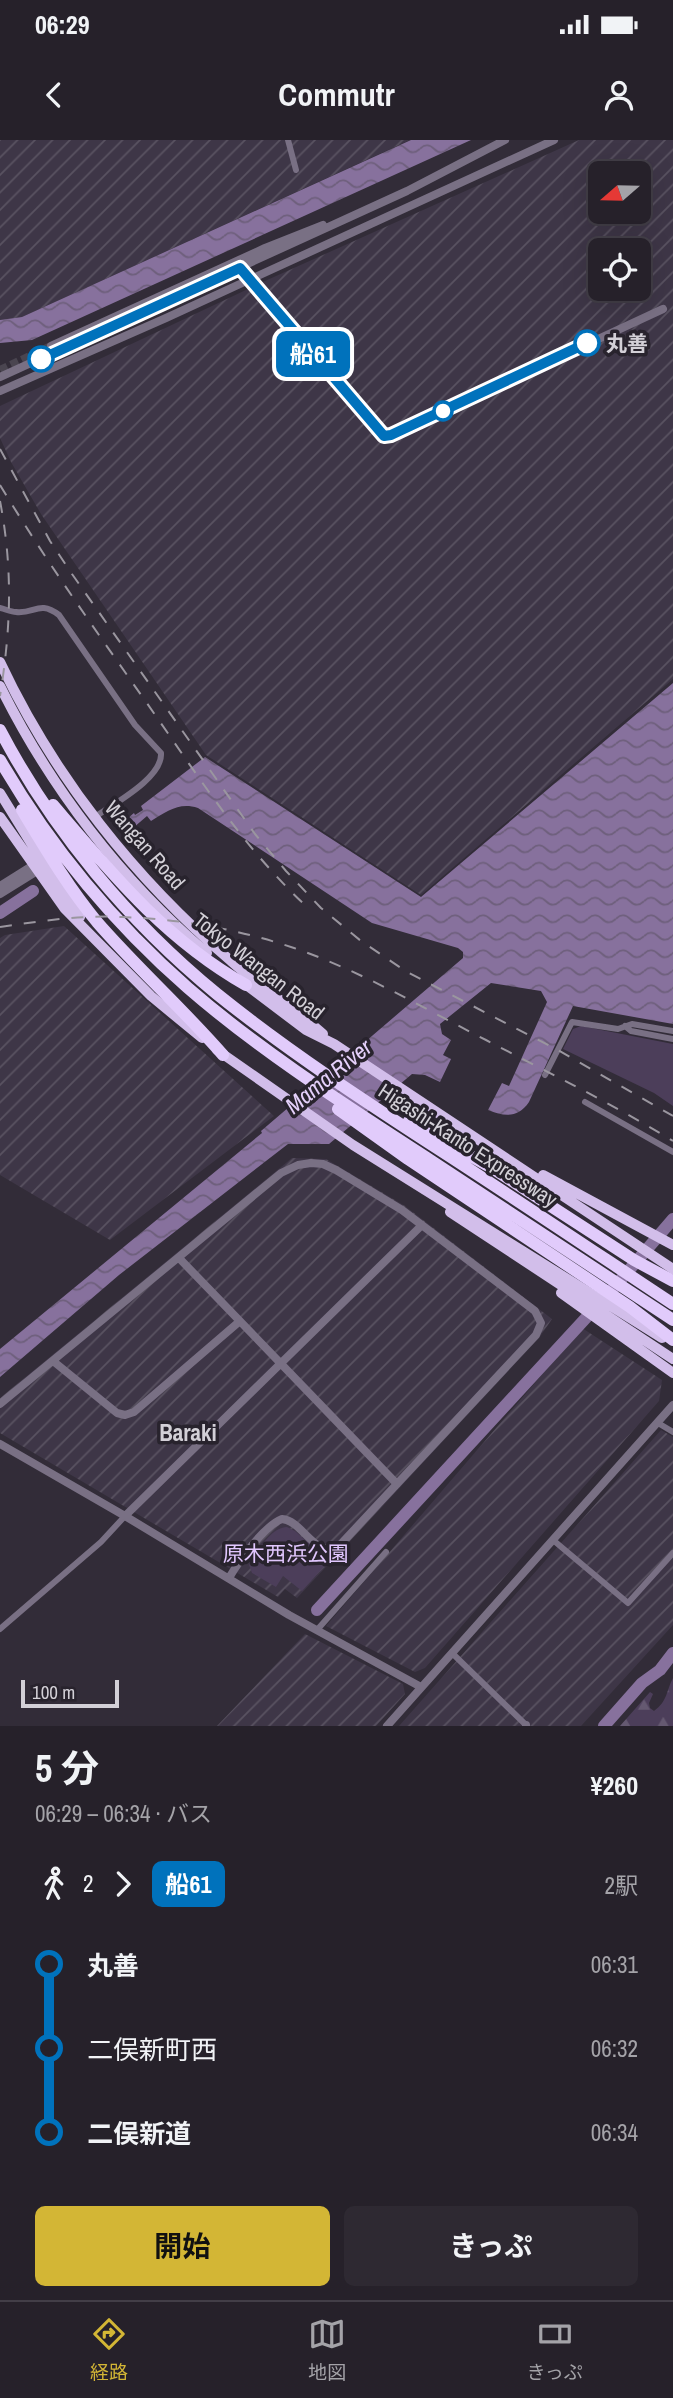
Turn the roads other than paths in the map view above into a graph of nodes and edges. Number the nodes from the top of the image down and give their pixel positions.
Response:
1 (288, 140) edge
2 (506, 140) edge
3 (554, 140) edge
4 (296, 170) dead end
5 (344, 220) junction
6 (240, 268) junction
7 (250, 280) junction
8 (177, 296) junction
9 (663, 309) dead end
10 (184, 310) junction
11 (54, 349) junction
12 (66, 362) junction
13 (0, 376) edge
14 (0, 391) edge
15 (0, 608) edge
16 (0, 662) edge
17 (0, 686) edge
18 (1, 733) edge
19 (0, 760) edge
20 (0, 768) edge
21 (23, 770) junction
22 (0, 793) edge
23 (0, 817) edge
24 (95, 817) junction
25 (34, 869) junction
26 (0, 887) edge
27 (0, 894) edge
28 (85, 926) junction
29 (246, 985) junction
30 (300, 1020) junction
31 (625, 1027) junction
32 (673, 1031) edge
33 (673, 1039) edge
34 (223, 1055) junction
35 (273, 1055) junction
36 (545, 1075) dead end
37 (335, 1080) junction
38 (585, 1102) dead end
39 (353, 1145) junction
40 (491, 1148) junction
41 (673, 1152) edge
42 (627, 1222) junction
43 (422, 1225) junction
44 (673, 1245) edge
45 (673, 1253) edge
46 (179, 1258) junction
47 (673, 1269) edge
48 (673, 1281) edge
49 (673, 1304) edge
50 (673, 1320) edge
51 (240, 1321) junction
52 (621, 1323) junction
53 (673, 1340) edge
54 (673, 1345) edge
55 (673, 1359) edge
56 (53, 1361) junction
57 (280, 1363) junction
58 (673, 1373) edge
59 (0, 1404) edge
60 (672, 1407) edge
61 (658, 1423) junction
62 (673, 1432) edge
63 (0, 1444) edge
64 (397, 1484) junction
65 (125, 1516) junction
66 (553, 1540) junction
67 (386, 1552) dead end
68 (673, 1553) edge
69 (229, 1578) junction
70 (0, 1629) edge
71 (317, 1630) junction
72 (452, 1653) junction
73 (421, 1687) junction
74 (387, 1726) edge
75 (526, 1726) edge

1 - 4 street
2 - 5 street
3 - 7 street
5 - 6 street
5 - 11 street
6 - 7 street
6 - 8 street
7 - 9 street
7 - 10 street
8 - 10 street
8 - 11 street
10 - 12 street
11 - 12 street
11 - 13 street
12 - 14 street
15 - 24 street
16 - 24 highway, Wangan Road
17 - 29 highway, Tokyo Wangan Road
18 - 21 highway, Higashi-Kanto Expressway
19 - 35 highway, Higashi-Kanto Expressway
20 - 34 highway
21 - 29 highway
21 - 37 highway, Higashi-Kanto Expressway
22 - 28 highway
23 - 25 highway
24 - 30 highway, Wangan Road
25 - 26 street
25 - 27 street
25 - 28 highway
28 - 34 highway
29 - 30 highway, Tokyo Wangan Road
30 - 40 highway, Tokyo Wangan Road
31 - 32 street
31 - 33 street
31 - 36 street
34 - 39 highway
35 - 50 highway, Higashi-Kanto Expressway
35 - 53 highway
37 - 48 highway
37 - 49 highway, Higashi-Kanto Expressway
38 - 41 street
39 - 52 highway
39 - 52 highway
40 - 42 highway
40 - 47 highway, Tokyo Wangan Road
42 - 44 highway
42 - 45 highway
43 - 46 street
43 - 57 street
43 - 64 street
46 - 51 street
46 - 56 street
51 - 56 street
51 - 57 street
52 - 54 highway
52 - 55 highway
52 - 58 highway
56 - 59 street
57 - 64 street
57 - 65 street
60 - 61 street
61 - 62 street
61 - 66 street
63 - 65 street
64 - 69 street
65 - 69 street
65 - 70 street
66 - 68 street
66 - 72 street
67 - 71 street
69 - 71 street
71 - 73 street
72 - 73 street
72 - 75 street
73 - 74 street

